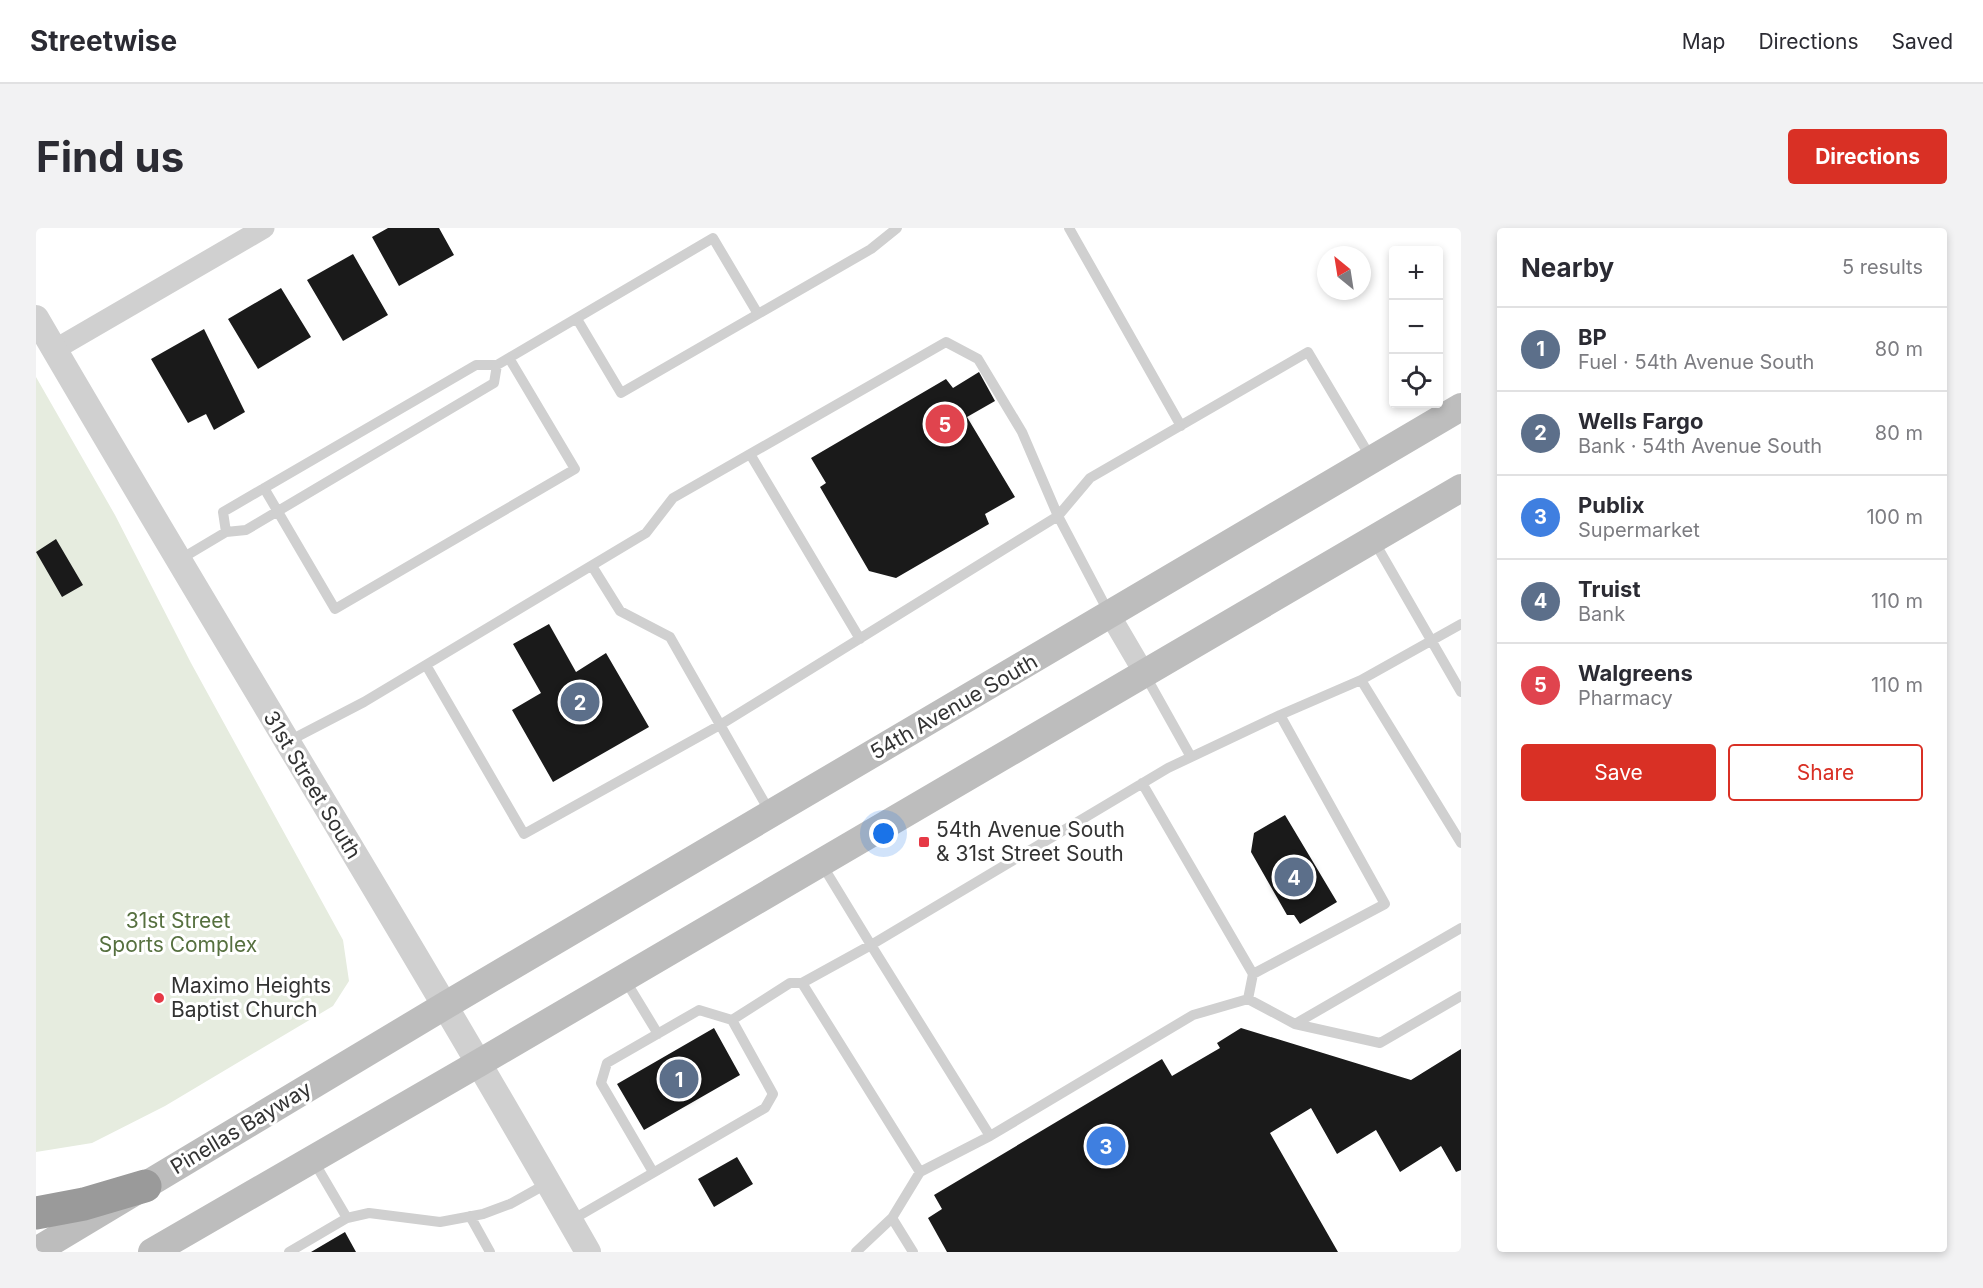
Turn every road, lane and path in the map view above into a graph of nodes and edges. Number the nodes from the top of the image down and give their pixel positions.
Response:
1 (264, 228) edge
2 (897, 228) edge
3 (1070, 228) edge
4 (758, 314) junction
5 (36, 318) edge
6 (577, 318) junction
7 (54, 350) junction
8 (509, 358) junction
9 (497, 365) junction
10 (1461, 407) edge
11 (1181, 426) junction
12 (750, 454) junction
13 (1372, 460) junction
14 (264, 488) junction
15 (1461, 488) edge
16 (278, 511) junction
17 (1058, 516) junction
18 (226, 532) junction
19 (1373, 539) junction
20 (179, 560) junction
21 (592, 566) junction
22 (1110, 615) junction
23 (1461, 624) edge
24 (860, 639) junction
25 (1432, 642) junction
26 (426, 664) junction
27 (1144, 673) junction
28 (1362, 680) junction
29 (1461, 692) edge
30 (1280, 715) junction
31 (720, 725) junction
32 (286, 742) junction
33 (1191, 757) junction
34 (1142, 783) junction
35 (771, 814) junction
36 (1461, 843) edge
37 (820, 863) junction
38 (1461, 928) edge
39 (870, 945) junction
40 (1252, 974) junction
41 (624, 978) junction
42 (802, 983) junction
43 (1461, 996) edge
44 (1248, 999) junction
45 (446, 1005) junction
46 (732, 1020) junction
47 (1295, 1024) junction
48 (658, 1034) junction
49 (479, 1063) junction
50 (990, 1136) junction
51 (312, 1159) junction
52 (653, 1172) junction
53 (920, 1172) junction
54 (548, 1183) junction
55 (145, 1186) junction
56 (36, 1213) edge
57 (470, 1216) junction
58 (347, 1218) junction
59 (892, 1218) junction
60 (570, 1221) junction
61 (36, 1251) edge
62 (152, 1252) edge
63 (289, 1252) edge
64 (490, 1252) edge
65 (588, 1252) edge
66 (856, 1252) edge
67 (913, 1252) edge

1 - 7 street
2 - 4 lane
3 - 11 lane
4 - 6 lane
4 - 6 lane
5 - 7 street, 31st Street South
6 - 8 lane
7 - 20 street, 31st Street South
8 - 9 lane
8 - 16 lane
9 - 14 lane
9 - 16 lane
10 - 13 main road, 54th Avenue South
11 - 13 lane
11 - 17 lane
12 - 17 lane
12 - 21 lane
12 - 24 lane
13 - 22 main road, 54th Avenue South
14 - 16 lane
14 - 18 lane
15 - 19 main road
16 - 18 lane
17 - 22 lane
17 - 24 lane
18 - 20 lane
19 - 25 lane
19 - 27 main road
20 - 32 street, 31st Street South
21 - 26 lane
21 - 31 lane
22 - 27 street
22 - 35 main road, 54th Avenue South
23 - 25 lane
24 - 31 lane
25 - 28 lane
25 - 29 lane
26 - 31 lane
26 - 32 lane
27 - 33 lane
27 - 37 main road
28 - 30 lane
28 - 36 lane
30 - 33 lane
30 - 40 lane
31 - 35 lane
32 - 45 street, 31st Street South
33 - 34 lane
34 - 39 lane
34 - 40 lane
35 - 45 main road, 54th Avenue South
37 - 39 lane
37 - 41 main road
38 - 47 lane
39 - 42 lane
39 - 50 lane
40 - 44 lane
41 - 48 lane
41 - 49 main road
42 - 46 lane
42 - 53 lane
43 - 47 lane
44 - 47 lane
44 - 50 lane
45 - 49 street, 31st Street South
45 - 55 main road, Pinellas Bayway
46 - 48 lane
46 - 52 lane
48 - 52 lane
49 - 51 main road
49 - 54 street, 31st Street South
50 - 53 lane
51 - 58 lane
51 - 62 main road
52 - 60 lane
53 - 59 lane
54 - 57 lane
54 - 60 street, 31st Street South
55 - 56 highway
55 - 61 main road, Pinellas Bayway
57 - 58 lane
57 - 64 lane
58 - 63 lane
59 - 66 lane
59 - 67 lane
60 - 65 street, 31st Street South

